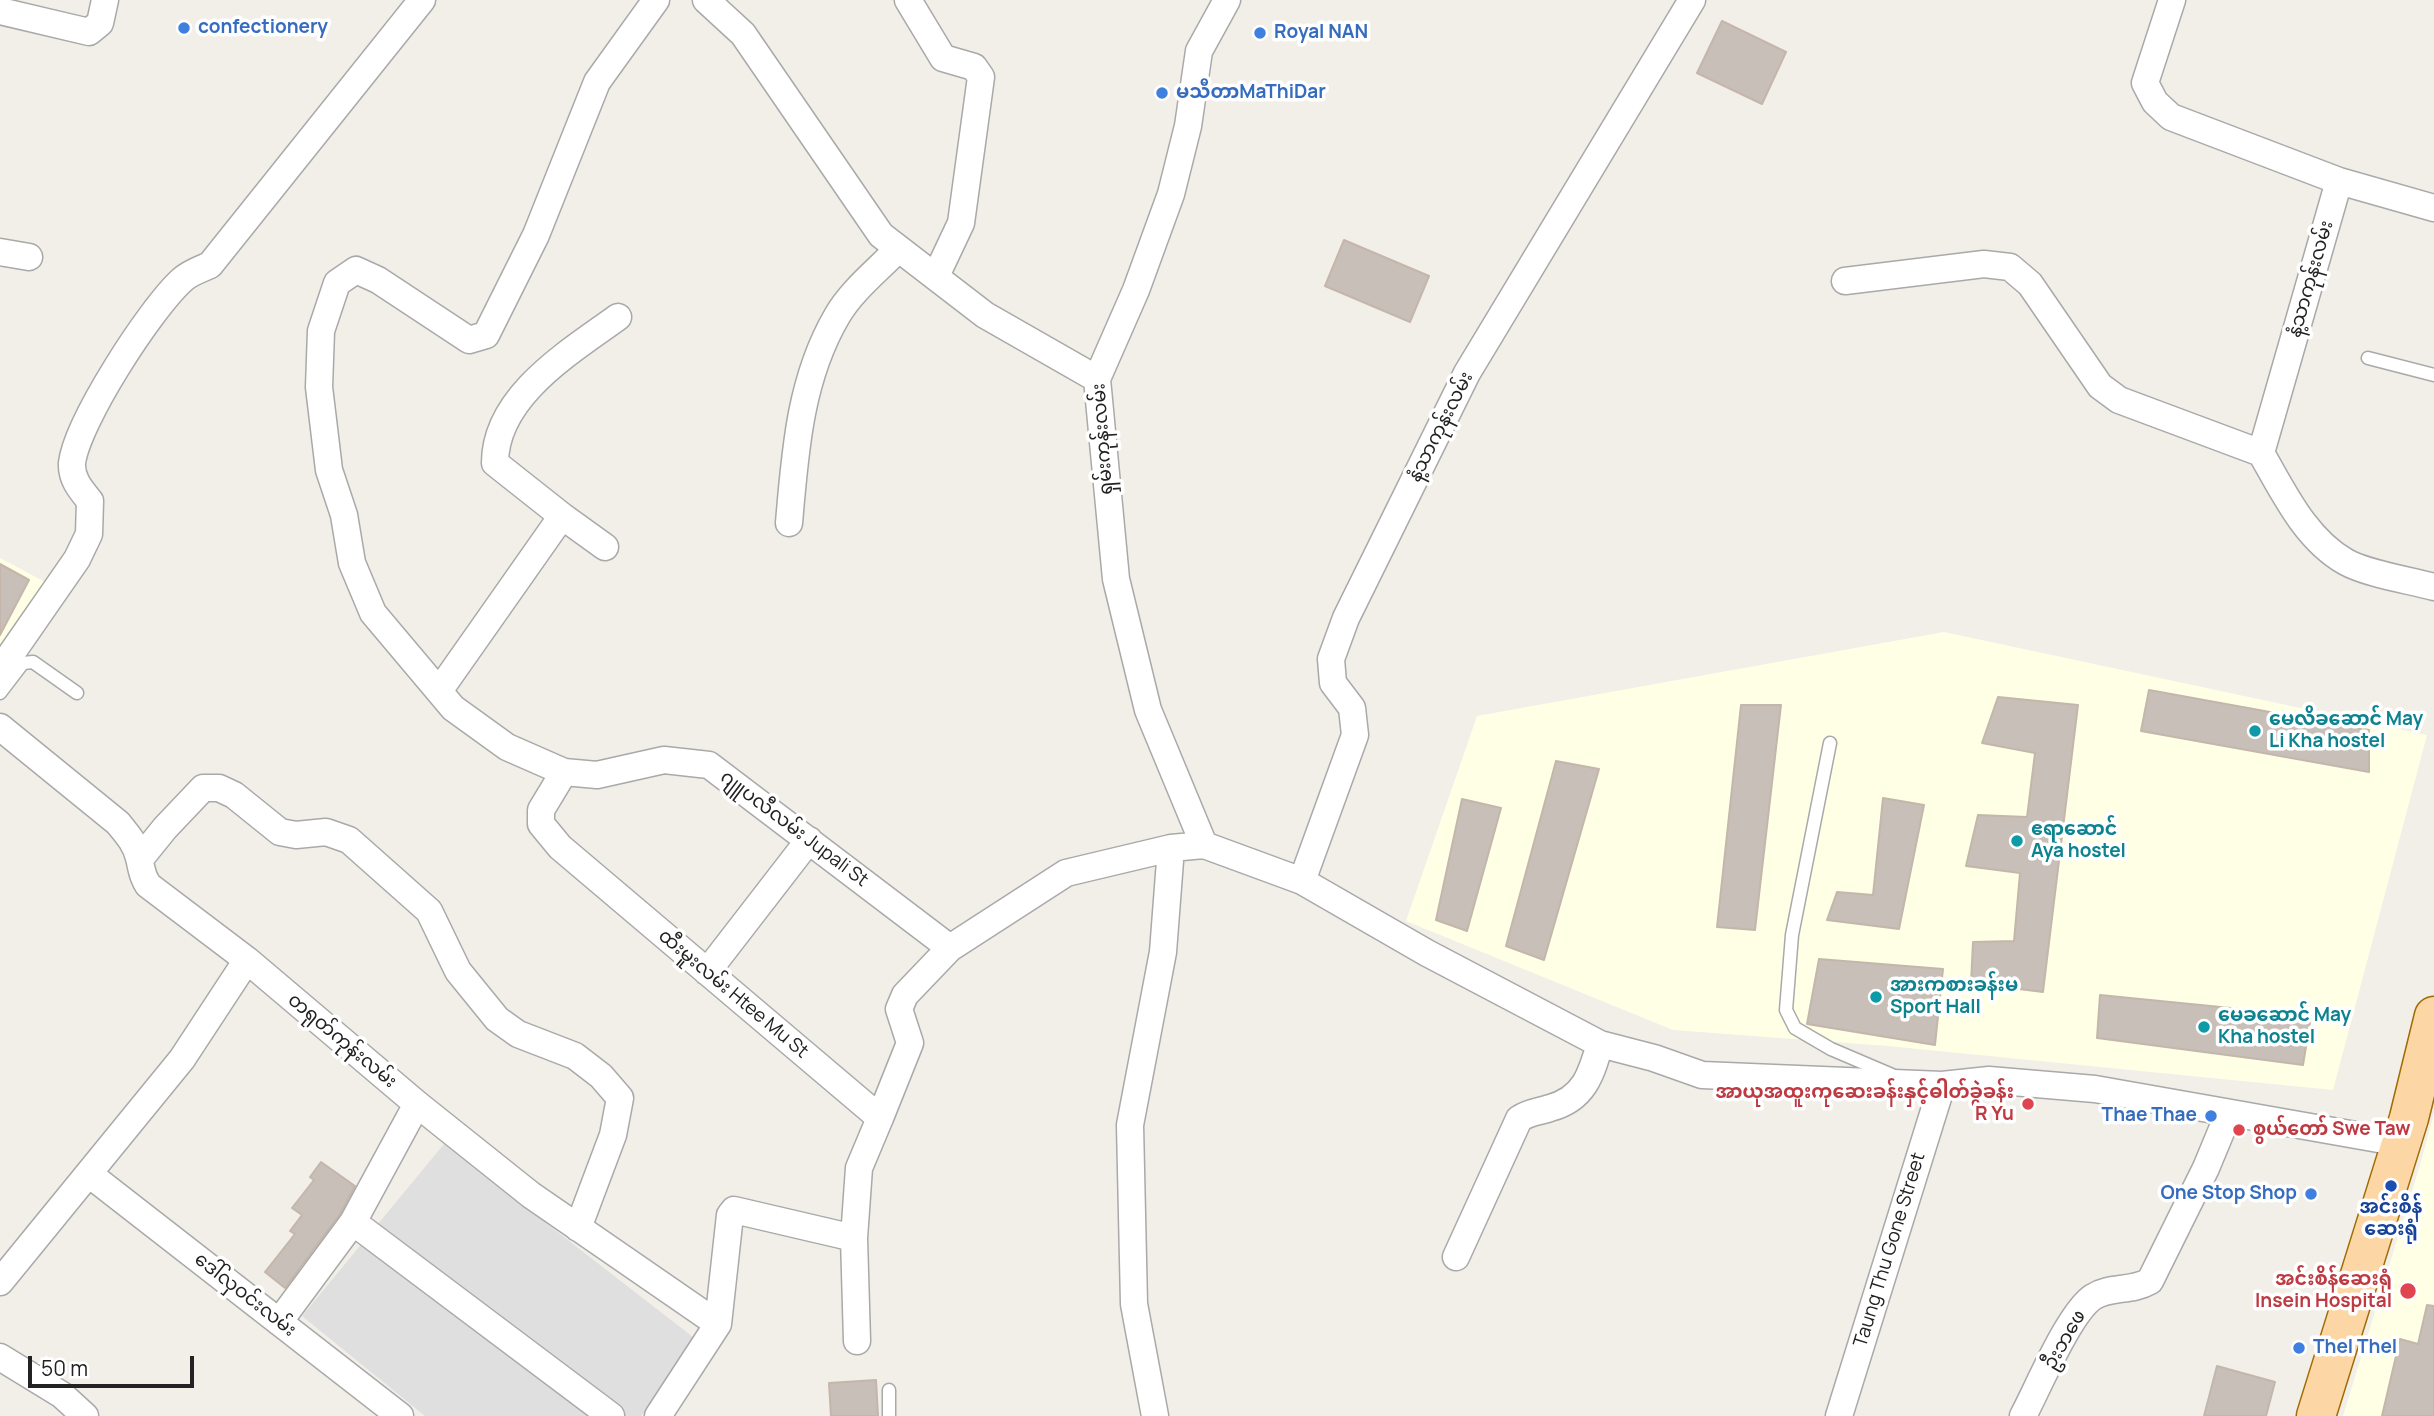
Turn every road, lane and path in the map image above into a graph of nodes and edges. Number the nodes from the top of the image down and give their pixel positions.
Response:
1 (105, 0) edge
2 (422, 0) edge
3 (656, 0) edge
4 (908, 0) edge
5 (1227, 0) edge
6 (1692, 0) edge
7 (2172, 0) edge
8 (713, 2) edge
9 (0, 11) edge
10 (2339, 181) junction
11 (2434, 208) edge
12 (898, 249) junction
13 (0, 252) edge
14 (29, 257) dead end
15 (936, 276) junction
16 (1845, 281) dead end
17 (618, 317) dead end
18 (2368, 358) dead end
19 (2434, 375) edge
20 (1097, 379) junction
21 (2261, 453) junction
22 (562, 516) junction
23 (789, 523) dead end
24 (605, 547) dead end
25 (2434, 587) edge
26 (0, 670) edge
27 (439, 691) junction
28 (0, 693) edge
29 (77, 693) dead end
30 (0, 727) edge
31 (1830, 743) dead end
32 (564, 772) junction
33 (809, 840) junction
34 (1204, 845) junction
35 (1171, 848) junction
36 (140, 859) junction
37 (1302, 881) junction
38 (950, 948) junction
39 (247, 960) junction
40 (707, 972) junction
41 (2434, 1016) edge
42 (1600, 1044) junction
43 (2429, 1054) edge
44 (1910, 1083) junction
45 (1942, 1085) junction
46 (416, 1104) junction
47 (2228, 1115) junction
48 (880, 1118) junction
49 (2401, 1143) junction
50 (89, 1174) junction
51 (354, 1222) junction
52 (578, 1227) junction
53 (854, 1238) junction
54 (1456, 1257) dead end
55 (0, 1282) edge
56 (279, 1322) junction
57 (718, 1324) junction
58 (857, 1341) dead end
59 (0, 1357) edge
60 (889, 1390) dead end
61 (85, 1416) edge
62 (400, 1416) edge
63 (611, 1416) edge
64 (658, 1416) edge
65 (889, 1416) edge
66 (1155, 1416) edge
67 (1839, 1416) edge
68 (2024, 1416) edge
69 (2316, 1416) edge

1 - 9 street
2 - 26 street
3 - 27 street, ဂျူပလီလမ်း Jupali St
4 - 15 street
5 - 20 street, ရှမ်းကုန်းလမ်း
6 - 37 street, နံ့သာကုန်းလမ်း
7 - 10 street
8 - 12 street
10 - 11 street
10 - 21 street, နံ့သာကုန်းလမ်း
12 - 15 street
12 - 23 street
13 - 14 street
15 - 20 street
16 - 21 street
17 - 22 street
18 - 19 lane
20 - 34 street, ရှမ်းကုန်းလမ်း
21 - 25 street
22 - 24 street
22 - 27 street
27 - 32 street, ဂျူပလီလမ်း Jupali St
28 - 29 lane
30 - 36 street, တရုတ်ကုန်းလမ်း
31 - 44 lane
32 - 33 street, ဂျူပလီလမ်း Jupali St
32 - 40 street, ထီးမူးလမ်း Htee Mu St
33 - 38 street, ဂျူပလီလမ်း Jupali St
33 - 40 street
34 - 35 street
34 - 37 street
35 - 38 street
35 - 66 street
36 - 39 street, တရုတ်ကုန်းလမ်း
36 - 52 street
37 - 42 street
38 - 48 street
39 - 46 street, တရုတ်ကုန်းလမ်း
39 - 50 street
40 - 48 street, ထီးမူးလမ်း Htee Mu St
41 - 43 main road
42 - 44 street
42 - 54 street
43 - 49 main road
44 - 45 street
45 - 47 street
45 - 67 street, Taung Thu Gone Street
46 - 51 street
46 - 52 street, တရုတ်ကုန်းလမ်း
47 - 49 street
47 - 68 street, ဦးဘဖေ
48 - 53 street
49 - 69 main road
50 - 55 street
50 - 56 street, ဒေါ်လှဝင်းလမ်း
51 - 56 street
51 - 63 street
52 - 57 street, တရုတ်ကုန်းလမ်း
53 - 57 street
53 - 58 street
56 - 62 street, ဒေါ်လှဝင်းလမ်း
57 - 64 street
59 - 61 street
60 - 65 lane

